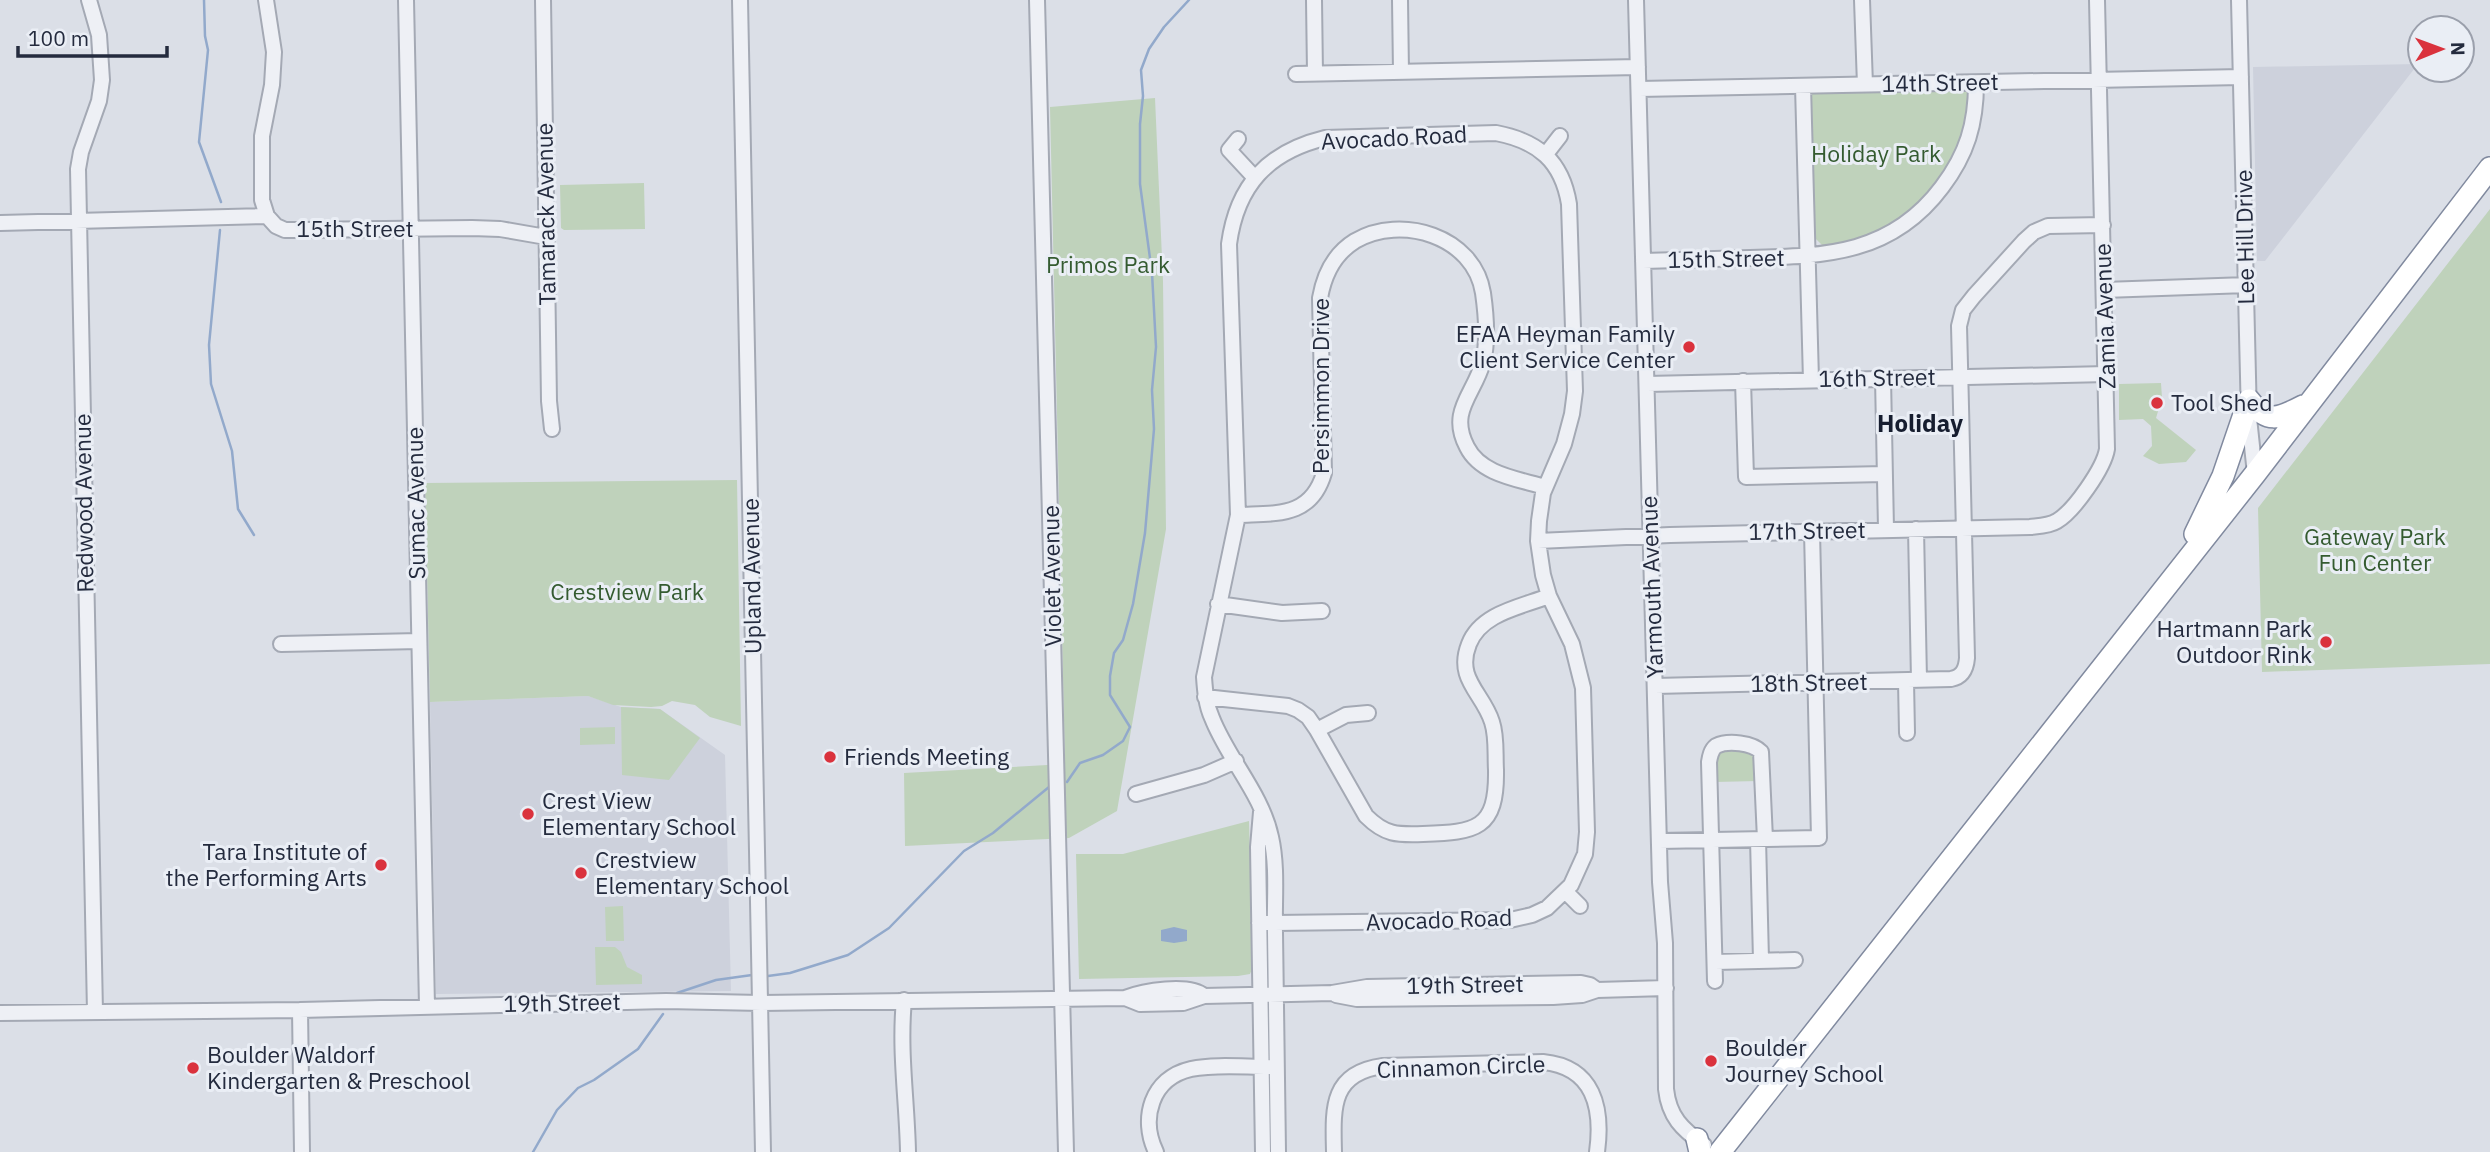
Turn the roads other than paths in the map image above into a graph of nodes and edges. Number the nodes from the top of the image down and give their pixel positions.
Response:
1 (89, 0) edge
2 (266, 0) edge
3 (406, 0) edge
4 (543, 0) edge
5 (740, 0) edge
6 (1037, 0) edge
7 (1314, 0) edge
8 (1400, 0) edge
9 (1636, 0) edge
10 (1862, 0) edge
11 (2097, 0) edge
12 (2239, 0) edge
13 (1638, 67) junction
14 (1401, 72) junction
15 (1315, 73) junction
16 (1296, 74) dead end
17 (2241, 77) junction
18 (2099, 80) junction
19 (1976, 83) junction
20 (1864, 85) junction
21 (1803, 86) junction
22 (1639, 89) junction
23 (1560, 136) dead end
24 (1238, 139) dead end
25 (1546, 154) junction
26 (2490, 168) edge
27 (1255, 178) junction
28 (267, 216) junction
29 (79, 220) junction
30 (0, 223) edge
31 (2103, 225) junction
32 (411, 230) junction
33 (546, 237) junction
34 (1808, 256) junction
35 (1643, 261) junction
36 (2247, 285) junction
37 (2104, 289) junction
38 (2107, 374) junction
39 (1960, 377) junction
40 (1883, 378) junction
41 (1811, 380) junction
42 (1743, 381) junction
43 (1647, 383) junction
44 (2249, 400) junction
45 (2306, 405) junction
46 (552, 429) dead end
47 (1884, 474) junction
48 (2255, 474) junction
49 (1545, 487) junction
50 (1238, 515) junction
51 (1964, 528) junction
52 (1916, 529) junction
53 (1886, 530) junction
54 (1812, 531) junction
55 (1651, 536) junction
56 (1538, 541) junction
57 (2176, 571) junction
58 (1549, 596) junction
59 (1218, 604) junction
60 (1322, 611) dead end
61 (419, 641) junction
62 (281, 644) dead end
63 (1912, 680) junction
64 (1815, 682) junction
65 (1655, 686) junction
66 (1205, 697) junction
67 (1368, 713) dead end
68 (1317, 730) junction
69 (1907, 733) dead end
70 (1236, 761) junction
71 (1136, 794) dead end
72 (1261, 811) junction
73 (1761, 839) junction
74 (1711, 840) junction
75 (1659, 841) junction
76 (1565, 891) junction
77 (1580, 906) dead end
78 (1259, 923) junction
79 (1275, 923) junction
80 (1761, 960) junction
81 (1795, 960) dead end
82 (1715, 962) junction
83 (1715, 981) dead end
84 (1665, 989) junction
85 (1260, 995) junction
86 (1276, 995) junction
87 (1063, 998) junction
88 (904, 1000) junction
89 (761, 1003) junction
90 (427, 1006) junction
91 (300, 1010) junction
92 (95, 1012) junction
93 (0, 1013) edge
94 (1269, 1067) junction
95 (1698, 1146) edge
96 (302, 1152) edge
97 (763, 1152) edge
98 (908, 1152) edge
99 (1066, 1152) edge
100 (1156, 1152) edge
101 (1263, 1152) edge
102 (1278, 1152) edge
103 (1334, 1152) edge
104 (1597, 1152) edge
105 (1718, 1152) edge

1 - 29 street, Redwood Avenue
2 - 28 street
3 - 32 street, Sumac Avenue
4 - 33 street, Tamarack Avenue
5 - 89 street, Upland Avenue
6 - 87 street, Violet Avenue
7 - 15 street
8 - 14 street
9 - 13 street, Yarmouth Avenue
10 - 20 street
11 - 18 street, Zamia Avenue
12 - 17 street, Lee Hill Drive
13 - 14 street
13 - 22 street, Yarmouth Avenue
14 - 15 street
15 - 16 street
17 - 18 street, 14th Street
17 - 36 street, Lee Hill Drive
18 - 19 street, 14th Street
18 - 31 street, Zamia Avenue
19 - 20 street, 14th Street
19 - 34 street, 15th Street
20 - 21 street, 14th Street
21 - 22 street, 14th Street
21 - 34 street
22 - 35 street, Yarmouth Avenue
23 - 25 street
24 - 27 street
25 - 27 street, Avocado Road
25 - 49 street, Avocado Road
26 - 45 highway
27 - 50 street, Avocado Road
28 - 29 street, 15th Street
28 - 32 street, 15th Street
29 - 30 street, 15th Street
29 - 92 street, Redwood Avenue
31 - 37 street, Zamia Avenue
31 - 39 street
32 - 33 street, 15th Street
32 - 61 street, Sumac Avenue
33 - 46 street, Tamarack Avenue
34 - 35 street, 15th Street
34 - 41 street
35 - 43 street, Yarmouth Avenue
36 - 37 street
36 - 44 street, Lee Hill Drive
37 - 38 street, Zamia Avenue
38 - 39 street, 16th Street
38 - 51 street, Zamia Avenue
39 - 40 street, 16th Street
39 - 51 street
40 - 41 street, 16th Street
40 - 47 street
41 - 42 street, 16th Street
42 - 43 street, 16th Street
42 - 47 street
43 - 55 street, Yarmouth Avenue
44 - 45 highway
44 - 48 street, Lee Hill Drive
44 - 57 highway
45 - 48 highway
47 - 53 street
48 - 57 highway
49 - 50 street, Persimmon Drive
49 - 56 street, Avocado Road
50 - 59 street, Avocado Road
51 - 52 street, 17th Street
51 - 63 street, 18th Street
52 - 53 street, 17th Street
52 - 63 street
53 - 54 street, 17th Street
54 - 55 street, 17th Street
54 - 64 street
55 - 56 street, 17th Street
55 - 65 street, Yarmouth Avenue
56 - 58 street, Avocado Road
57 - 105 highway
58 - 68 street
58 - 76 street, Avocado Road
59 - 60 street
59 - 66 street, Avocado Road
61 - 62 street
61 - 90 street, Sumac Avenue
63 - 64 street, 18th Street
63 - 69 street
64 - 65 street, 18th Street
64 - 73 street
65 - 75 street, Yarmouth Avenue
66 - 68 street
66 - 70 street, Avocado Road
67 - 68 street
70 - 71 street
70 - 72 street, Avocado Road
72 - 78 street, Avocado Road
72 - 79 street, Avocado Road
73 - 74 street
73 - 74 street
73 - 80 street
74 - 75 street
74 - 82 street
75 - 84 street, Yarmouth Avenue
76 - 77 street
76 - 79 street, Avocado Road
78 - 79 street, Avocado Road
78 - 85 street, Avocado Road
79 - 86 street, Avocado Road
80 - 81 street
80 - 82 street
82 - 83 street
84 - 86 street, 19th Street
84 - 95 street, Yarmouth Avenue
85 - 86 street, 19th Street
85 - 87 street, 19th Street
85 - 94 street, Avocado Road
86 - 94 street, Avocado Road
87 - 88 street, 19th Street
87 - 99 street, Violet Avenue
88 - 89 street, 19th Street
88 - 98 street
89 - 90 street, 19th Street
89 - 97 street, Upland Avenue
90 - 91 street, 19th Street
91 - 92 street, 19th Street
91 - 96 street
92 - 93 street, 19th Street
94 - 100 street
94 - 101 street, Avocado Road
94 - 102 street, Avocado Road
95 - 105 street, Yarmouth Avenue
103 - 104 street, Cinnamon Circle

